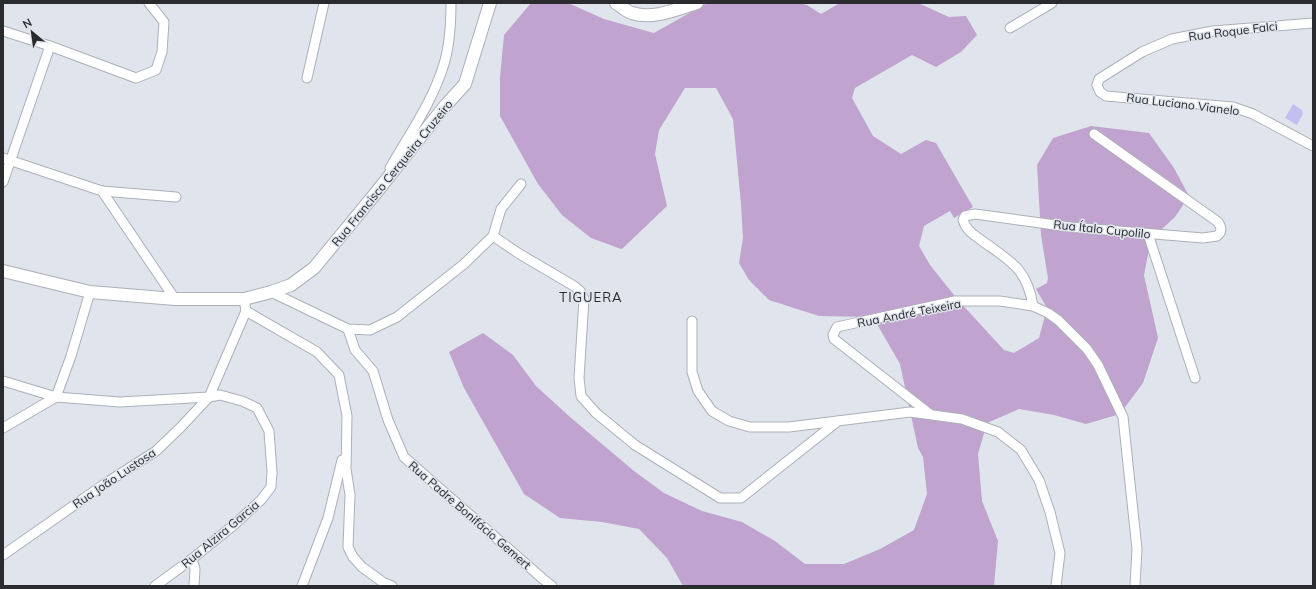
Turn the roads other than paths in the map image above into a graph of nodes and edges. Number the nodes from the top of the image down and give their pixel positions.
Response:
1 (149, 3) edge
2 (324, 3) edge
3 (450, 3) edge
4 (490, 3) edge
5 (616, 3) edge
6 (697, 3) edge
7 (1052, 3) edge
8 (1313, 23) edge
9 (1010, 28) dead end
10 (3, 30) edge
11 (50, 46) junction
12 (307, 78) dead end
13 (1097, 86) joint
14 (1094, 134) dead end
15 (1313, 146) edge
16 (6, 159) edge
17 (3, 182) edge
18 (520, 184) dead end
19 (102, 191) junction
20 (375, 194) junction
21 (176, 197) dead end
22 (1148, 234) junction
23 (493, 236) junction
24 (3, 271) edge
25 (90, 292) junction
26 (271, 292) junction
27 (175, 299) junction
28 (245, 305) junction
29 (1033, 306) junction
30 (692, 321) dead end
31 (348, 329) junction
32 (1195, 378) dead end
33 (3, 381) edge
34 (56, 397) junction
35 (209, 397) junction
36 (930, 414) junction
37 (839, 421) junction
38 (3, 428) edge
39 (347, 441) junction
40 (3, 555) edge
41 (192, 559) junction
42 (155, 586) edge
43 (194, 586) edge
44 (302, 586) edge
45 (392, 586) edge
46 (552, 586) edge
47 (1056, 586) edge
48 (1135, 586) edge

1 - 11 street
2 - 12 street
3 - 20 street
4 - 20 main road, Rua Francisco Cerqueira Cruzeiro
5 - 6 main road
7 - 9 street
8 - 13 street, Rua Roque Falci
10 - 11 street
11 - 16 street
13 - 15 street, Rua Luciano Vianelo
14 - 22 street, Rua Ítalo Cupolilo
16 - 17 street
16 - 19 street
18 - 23 street
19 - 21 street
19 - 27 street
20 - 26 main road, Rua Francisco Cerqueira Cruzeiro
22 - 29 street, Rua Ítalo Cupolilo
22 - 32 street
23 - 31 street
23 - 37 street
24 - 25 main road, Rua Francisco Cerqueira Cruzeiro
25 - 27 main road, Rua Francisco Cerqueira Cruzeiro
25 - 34 street
26 - 28 main road, Rua Francisco Cerqueira Cruzeiro
26 - 31 street
27 - 28 main road, Rua Francisco Cerqueira Cruzeiro
28 - 35 street, Rua João Lustosa
28 - 39 street
29 - 36 street, Rua André Teixeira
29 - 48 street
30 - 37 street
31 - 46 street, Rua Padre Bonifácio Gemert
33 - 34 street, Rua Alzira Garcia
34 - 35 street, Rua Alzira Garcia
34 - 38 street
35 - 40 street, Rua João Lustosa
35 - 41 street, Rua Alzira Garcia
36 - 37 street
36 - 47 street
39 - 44 street
39 - 45 street
41 - 42 street, Rua Alzira Garcia
41 - 43 street

